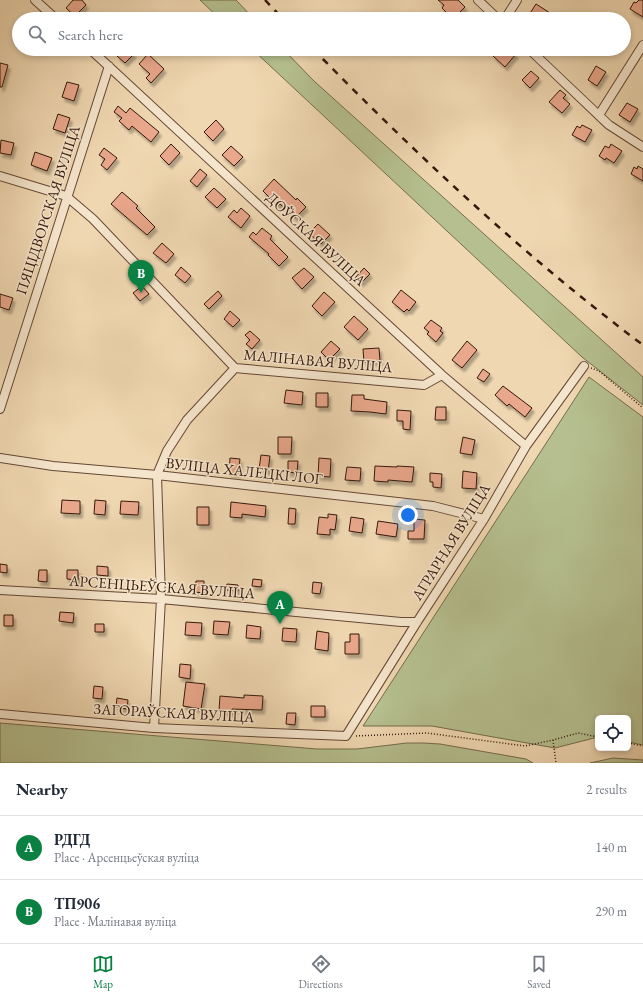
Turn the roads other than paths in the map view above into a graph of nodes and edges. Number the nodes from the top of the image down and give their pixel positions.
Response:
1 (35, 0) edge
2 (478, 0) edge
3 (517, 0) edge
4 (48, 12) edge
5 (491, 12) edge
6 (509, 12) edge
7 (643, 44) edge
8 (98, 56) edge
9 (536, 56) edge
10 (109, 66) junction
11 (599, 115) junction
12 (643, 147) edge
13 (0, 176) edge
14 (66, 196) junction
15 (584, 366) road end
16 (235, 368) junction
17 (442, 375) junction
18 (0, 409) edge
19 (526, 446) junction
20 (0, 458) edge
21 (157, 475) junction
22 (484, 519) junction
23 (0, 590) edge
24 (161, 599) junction
25 (417, 622) junction
26 (0, 714) edge
27 (154, 728) junction
28 (346, 736) joint

1 - 4 street
2 - 5 street
3 - 6 street
7 - 11 street
8 - 10 street, ДОЎСКАЯ ВУЛІЦА
9 - 11 street
10 - 14 street, ПЯЦІДВОРСКАЯ ВУЛІЦА
10 - 17 street, ДОЎСКАЯ ВУЛІЦА
11 - 12 street
13 - 14 street, МАЛІНАВАЯ ВУЛІЦА
14 - 16 street, МАЛІНАВАЯ ВУЛІЦА
14 - 18 street, ПЯЦІДВОРСКАЯ ВУЛІЦА
15 - 19 street, АГРАРНАЯ ВУЛІЦА
16 - 17 street, МАЛІНАВАЯ ВУЛІЦА
16 - 21 street
17 - 19 street, ДОЎСКАЯ ВУЛІЦА
19 - 22 street, АГРАРНАЯ ВУЛІЦА
20 - 21 street, ВУЛІЦА ХАЛЕЦКІ ЛОГ
21 - 22 street, ВУЛІЦА ХАЛЕЦКІ ЛОГ
21 - 24 street
22 - 25 street, АГРАРНАЯ ВУЛІЦА
23 - 24 street, АРСЕНЦЬЕЎСКАЯ ВУЛІЦА
24 - 25 street, АРСЕНЦЬЕЎСКАЯ ВУЛІЦА
24 - 27 street
25 - 28 street, АГРАРНАЯ ВУЛІЦА
26 - 27 street, ЗАГОРАЎСКАЯ ВУЛІЦА
27 - 28 street, ЗАГОРАЎСКАЯ ВУЛІЦА

